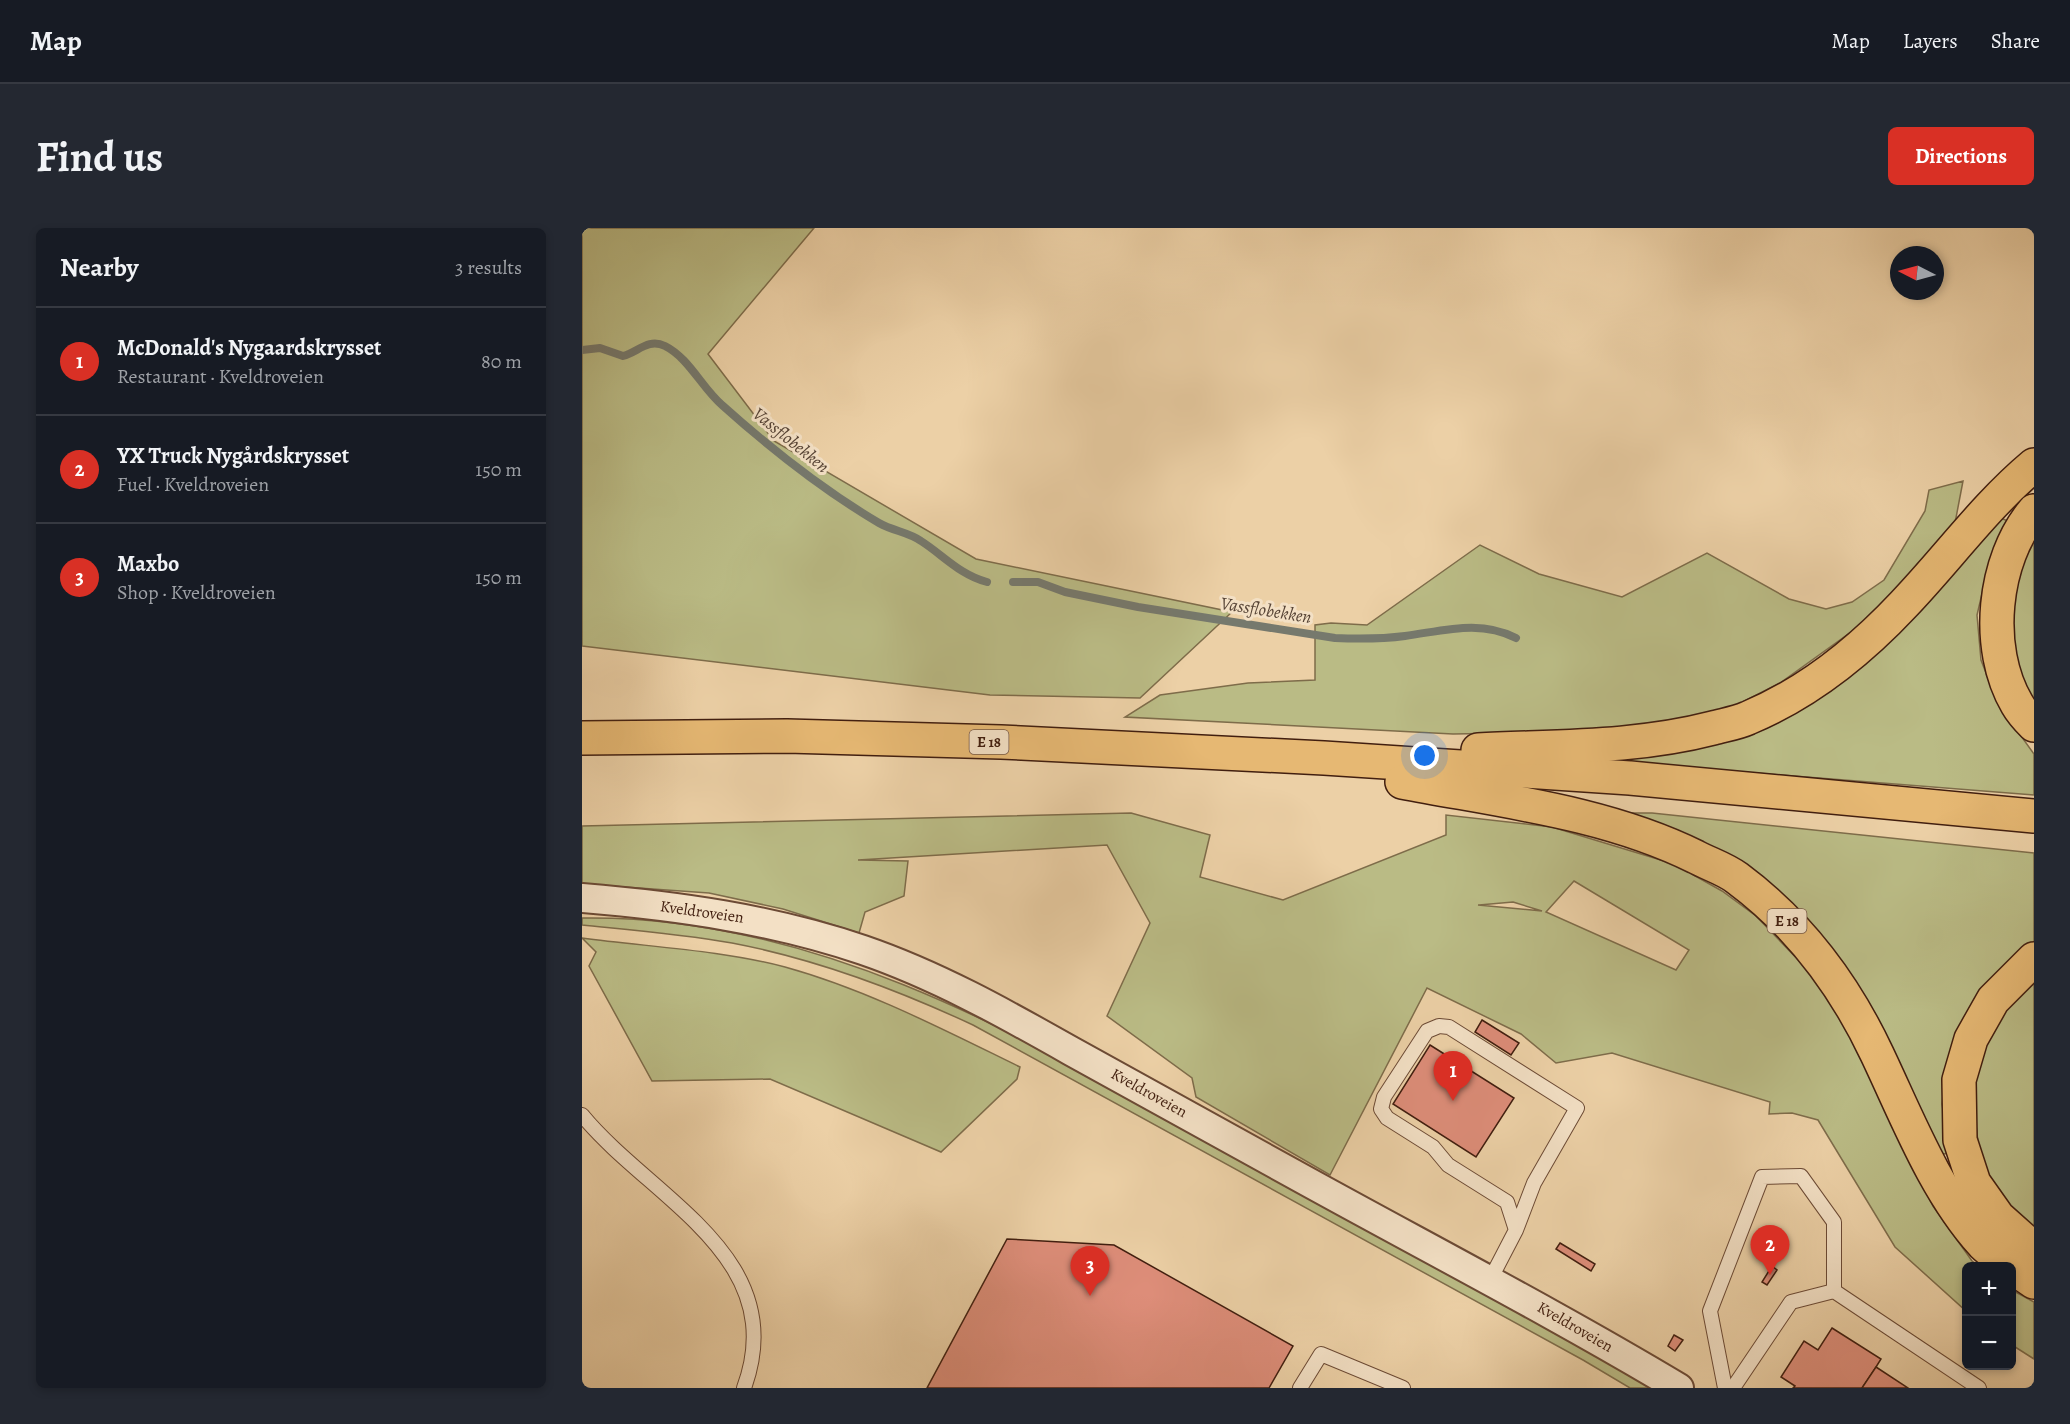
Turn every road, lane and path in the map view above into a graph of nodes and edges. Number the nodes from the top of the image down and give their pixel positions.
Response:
1 (2034, 465) edge
2 (2034, 512) edge
3 (2034, 726) edge
4 (582, 738) edge
5 (582, 755) edge
6 (1324, 758) junction
7 (1402, 782) junction
8 (2034, 816) edge
9 (2034, 835) edge
10 (582, 898) edge
11 (2034, 959) edge
12 (582, 1114) edge
13 (1516, 1230) junction
14 (2034, 1249) edge
15 (2005, 1262) edge
16 (2016, 1270) edge
17 (1490, 1280) junction
18 (2034, 1282) edge
19 (1834, 1291) junction
20 (744, 1388) edge
21 (1300, 1388) edge
22 (1403, 1388) edge
23 (1679, 1388) edge
24 (1725, 1388) edge
25 (1733, 1388) edge
26 (1979, 1388) edge

1 - 6 highway, E 18
2 - 3 highway
4 - 6 highway, E 18
5 - 7 highway, E 18
6 - 8 highway, E 18
7 - 9 highway, E 18
7 - 15 highway, E 18
10 - 17 street, Kveldroveien
11 - 14 highway
12 - 20 lane
13 - 13 lane
13 - 17 lane
16 - 18 highway, E 18
17 - 23 street, Kveldroveien
19 - 24 lane
19 - 25 lane
19 - 26 lane
21 - 22 lane

